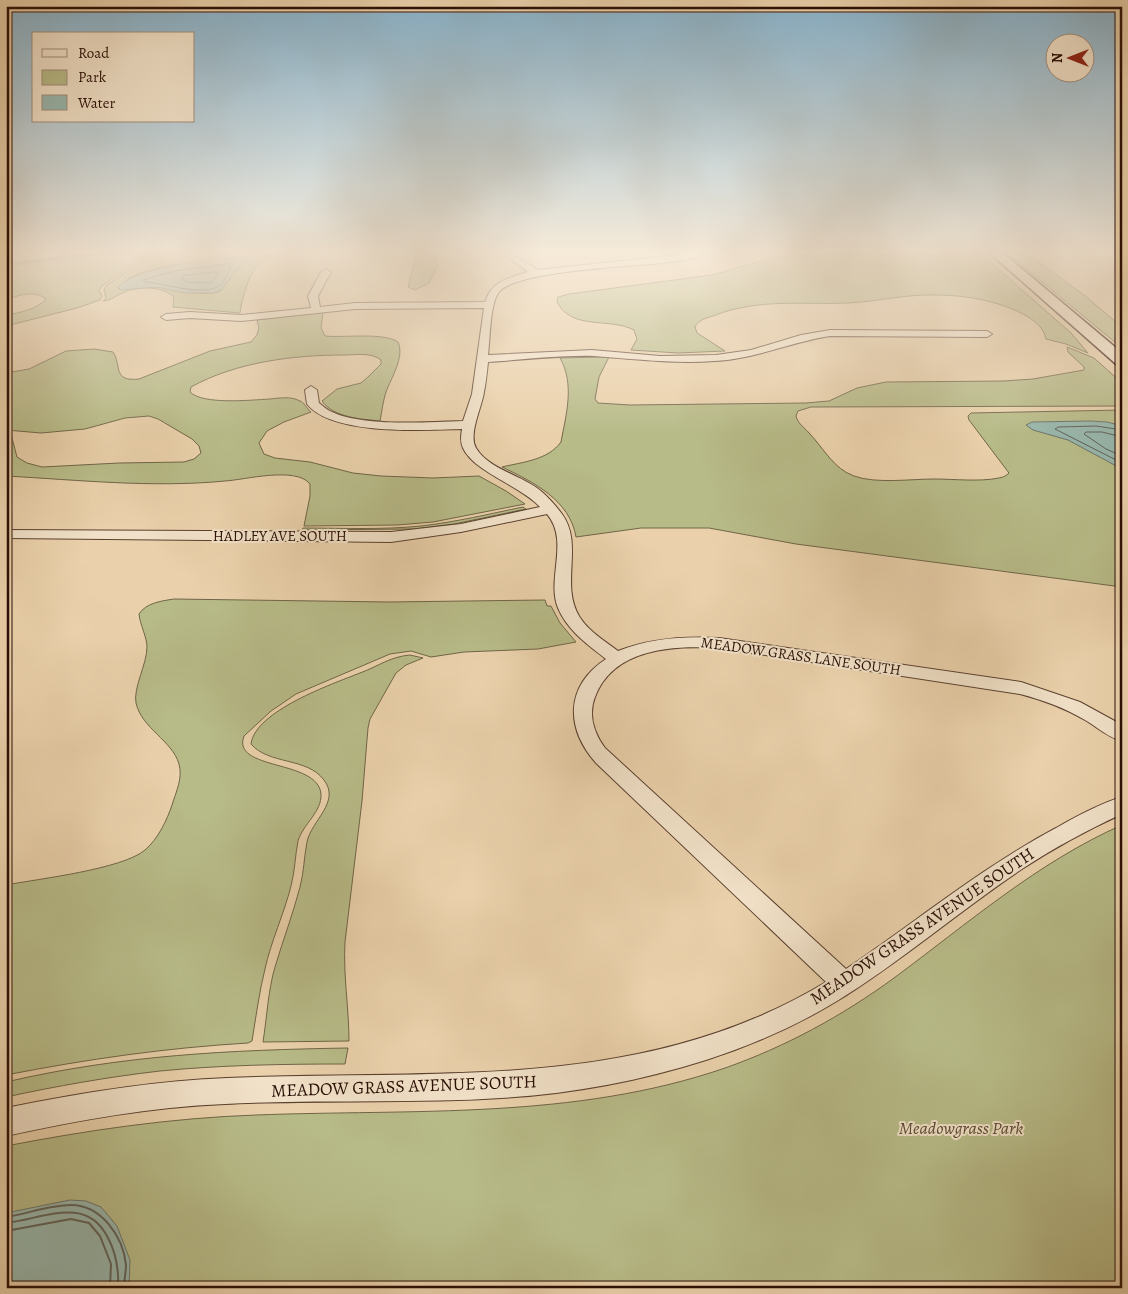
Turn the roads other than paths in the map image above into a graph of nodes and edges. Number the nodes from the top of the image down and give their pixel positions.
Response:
1 (275, 314) edge
2 (488, 314) edge
3 (1068, 314) edge
4 (166, 316) dead end
5 (987, 334) dead end
6 (482, 358) junction
7 (1122, 361) edge
8 (310, 390) dead end
9 (469, 425) junction
10 (551, 509) junction
11 (6, 534) edge
12 (618, 659) junction
13 (1122, 735) edge
14 (1122, 804) edge
15 (844, 984) junction
16 (6, 1122) edge

1 - 4 street
2 - 6 street
3 - 7 main road
5 - 6 street
6 - 9 street
8 - 9 street
9 - 10 street
10 - 11 street, HADLEY AVE SOUTH
10 - 12 street
12 - 13 street, MEADOW GRASS LANE SOUTH
12 - 15 street, MEADOW GRASS LANE SOUTH
14 - 15 street, MEADOW GRASS AVENUE SOUTH
15 - 16 street, MEADOW GRASS AVENUE SOUTH

